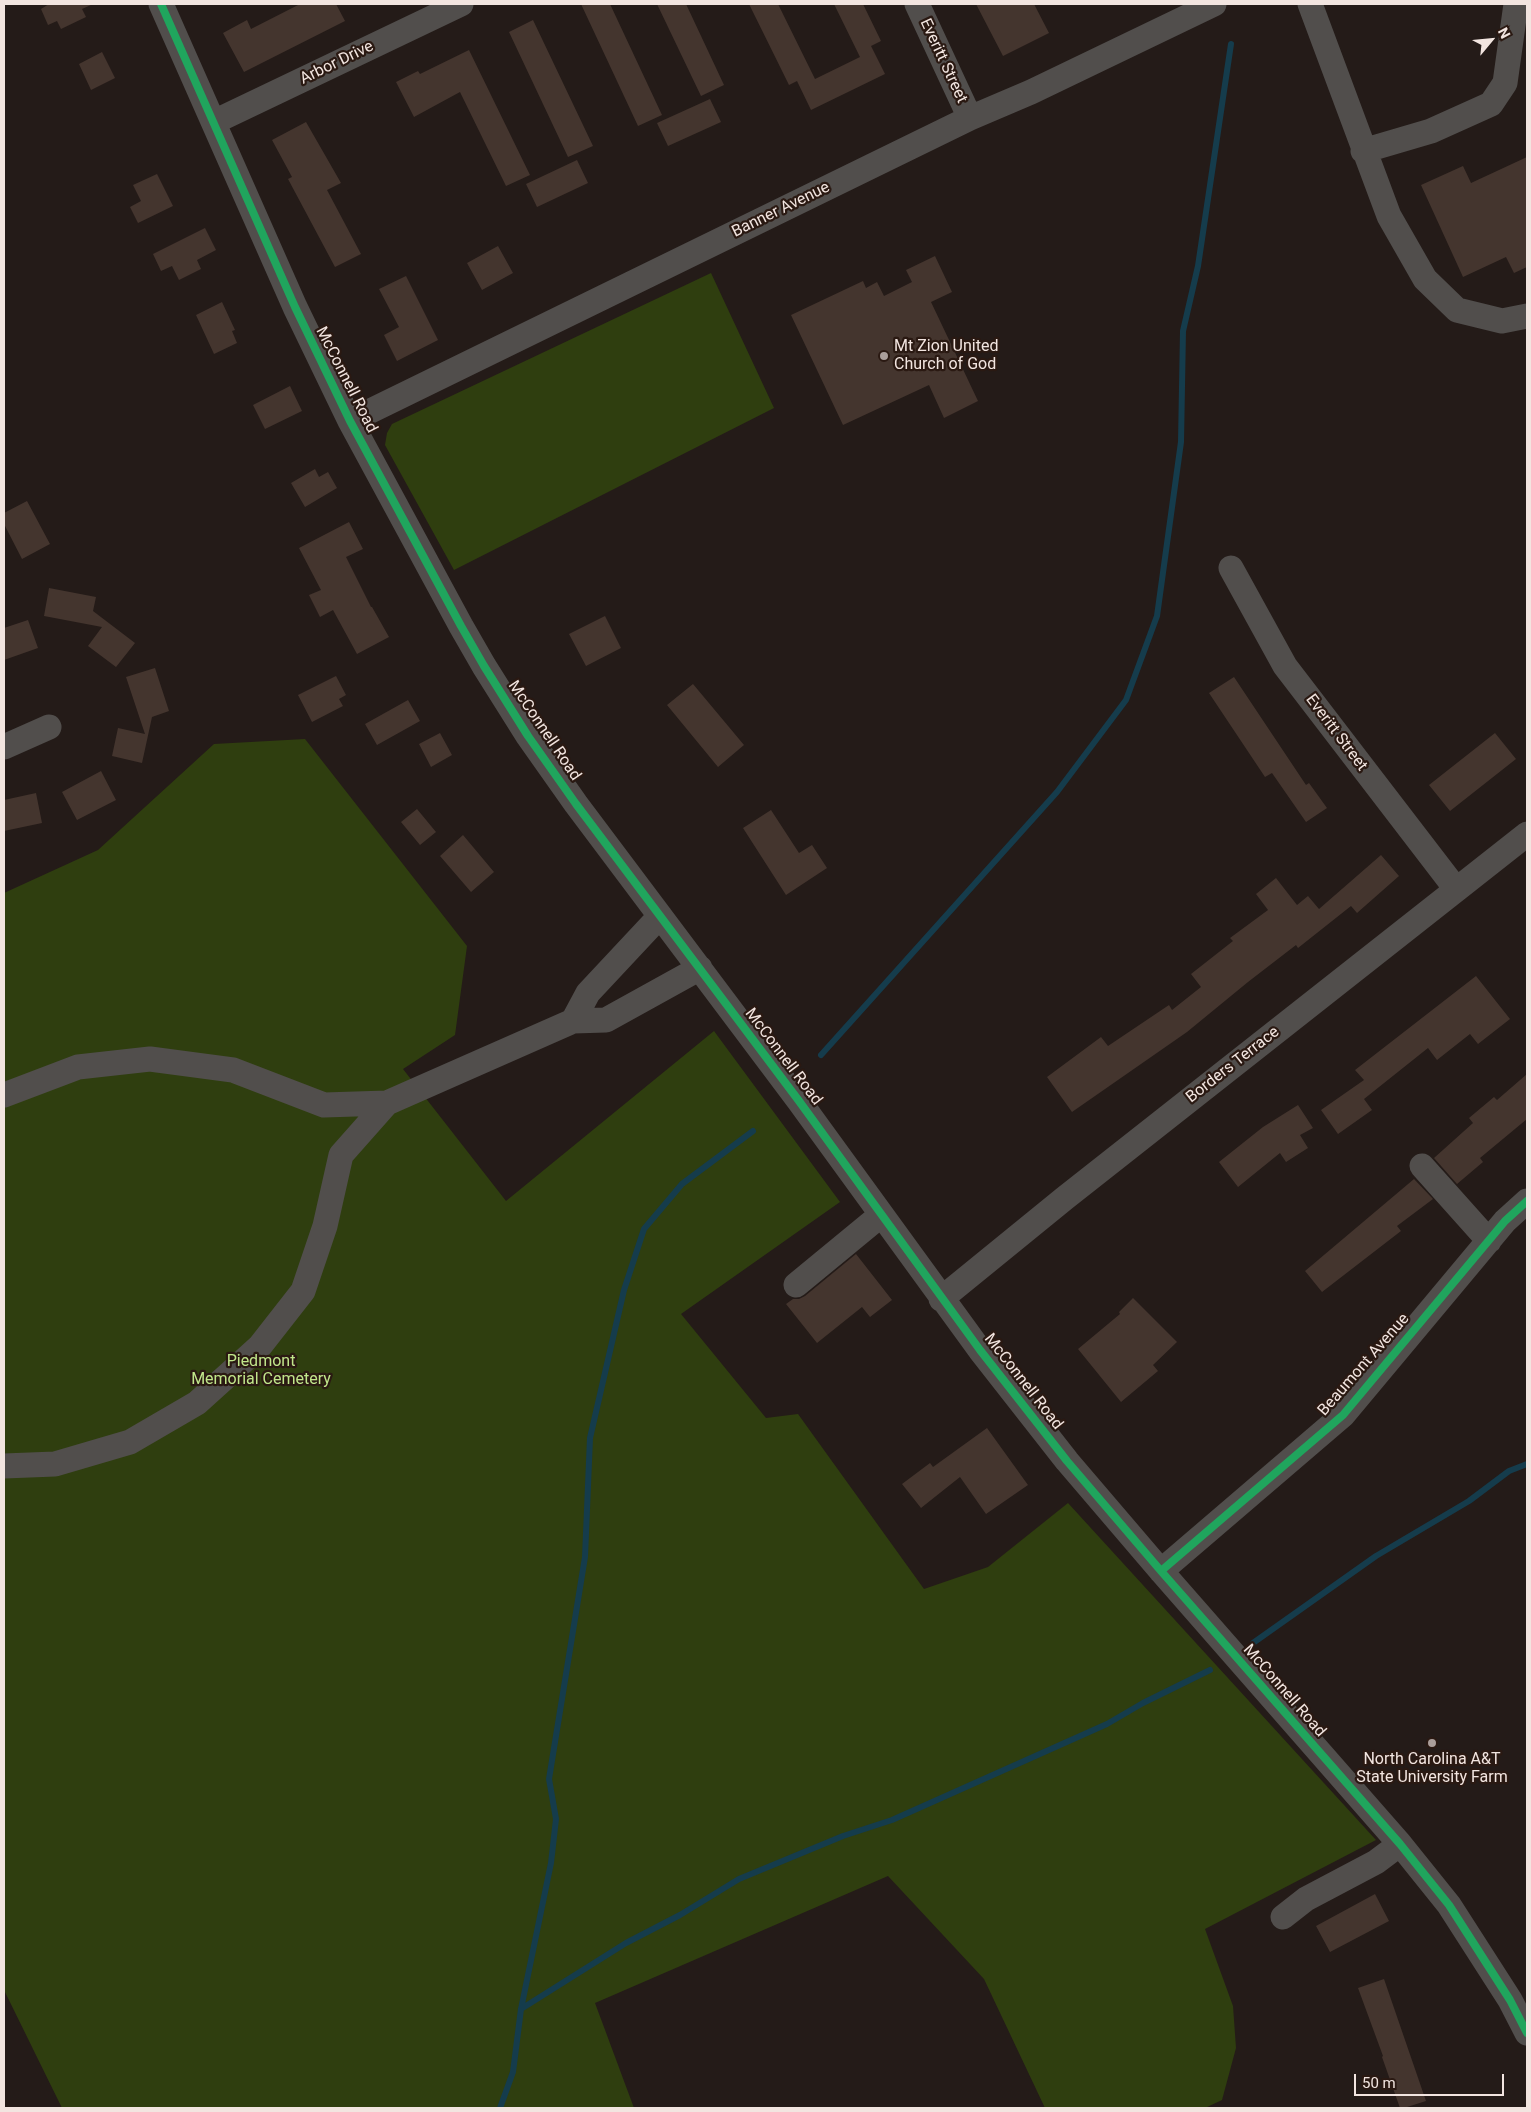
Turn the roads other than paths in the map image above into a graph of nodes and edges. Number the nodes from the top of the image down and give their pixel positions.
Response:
1 (161, 4) edge
2 (461, 4) edge
3 (917, 4) edge
4 (1214, 4) edge
5 (1310, 4) edge
6 (1516, 4) edge
7 (970, 118) junction
8 (214, 122) junction
9 (1364, 151) junction
10 (1527, 316) edge
11 (350, 421) junction
12 (1231, 568) dead end
13 (49, 727) dead end
14 (4, 747) edge
15 (1527, 834) edge
16 (1456, 889) junction
17 (660, 916) junction
18 (700, 968) junction
19 (573, 1021) junction
20 (4, 1094) edge
21 (386, 1103) junction
22 (1422, 1166) dead end
23 (1527, 1201) edge
24 (881, 1215) junction
25 (1489, 1240) junction
26 (796, 1285) dead end
27 (942, 1299) junction
28 (4, 1466) edge
29 (1161, 1571) junction
30 (1400, 1844) junction
31 (1282, 1917) dead end
32 (1527, 2033) edge

1 - 8 street, McConnell Road
2 - 8 street, Arbor Drive
3 - 7 street, Everitt Street
4 - 7 street, Banner Avenue
5 - 9 street
6 - 9 street
7 - 11 street, Banner Avenue
8 - 11 street, McConnell Road
9 - 10 street
11 - 17 street, McConnell Road
12 - 16 street, Everitt Street
13 - 14 street
15 - 16 street, Borders Terrace
16 - 27 street, Borders Terrace
17 - 18 street, McConnell Road
17 - 19 street
18 - 19 street
18 - 24 street, McConnell Road
19 - 21 street
20 - 21 street
21 - 28 street
22 - 25 street
23 - 25 street, Beaumont Avenue
24 - 26 street
24 - 27 street, McConnell Road
25 - 29 street, Beaumont Avenue
27 - 29 street, McConnell Road
29 - 30 street, McConnell Road
30 - 31 street
30 - 32 street, McConnell Road

